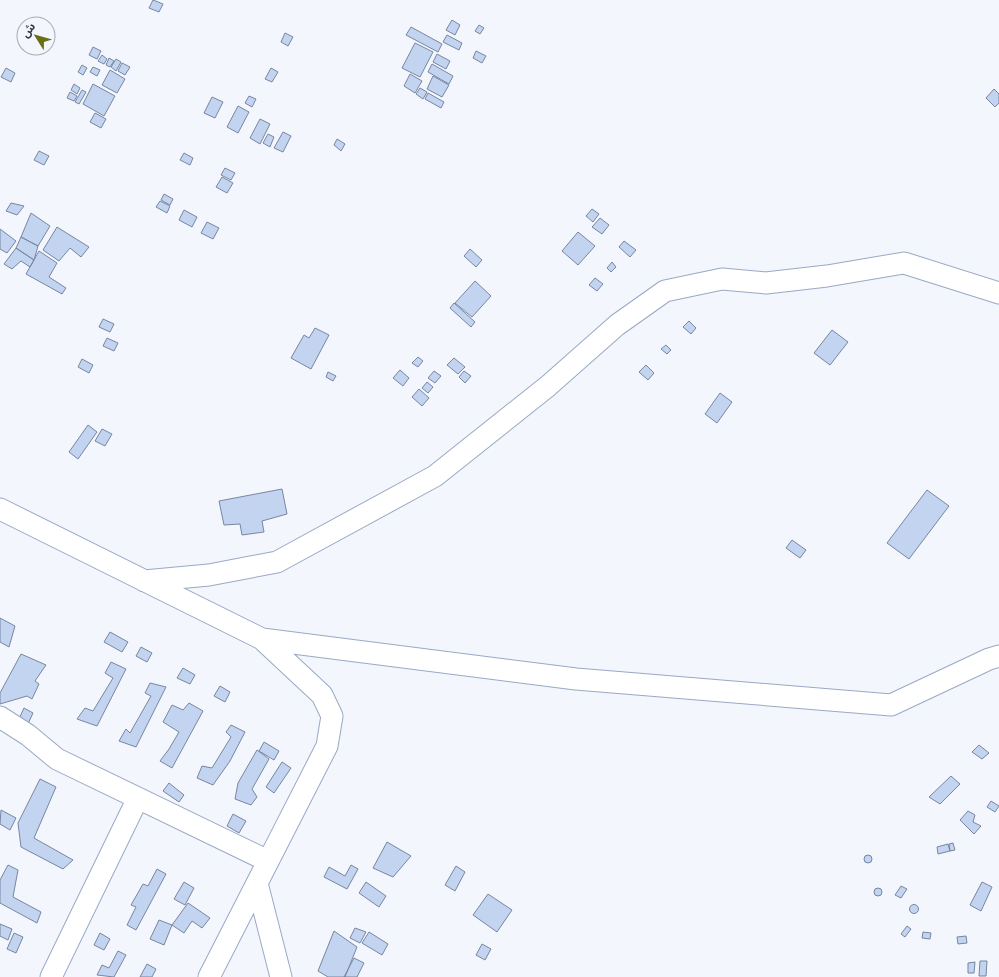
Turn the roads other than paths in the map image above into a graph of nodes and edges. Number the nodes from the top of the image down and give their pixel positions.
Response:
1 (999, 293) edge
2 (0, 509) edge
3 (144, 581) junction
4 (262, 639) junction
5 (999, 656) edge
6 (0, 717) edge
7 (138, 798) junction
8 (268, 861) junction
9 (257, 883) junction
10 (51, 977) edge
11 (208, 977) edge
12 (281, 977) edge

1 - 3 street
2 - 3 street
3 - 4 street
4 - 5 street
4 - 8 street
6 - 7 street
7 - 8 street
7 - 10 street
8 - 9 street
9 - 11 street
9 - 12 street

